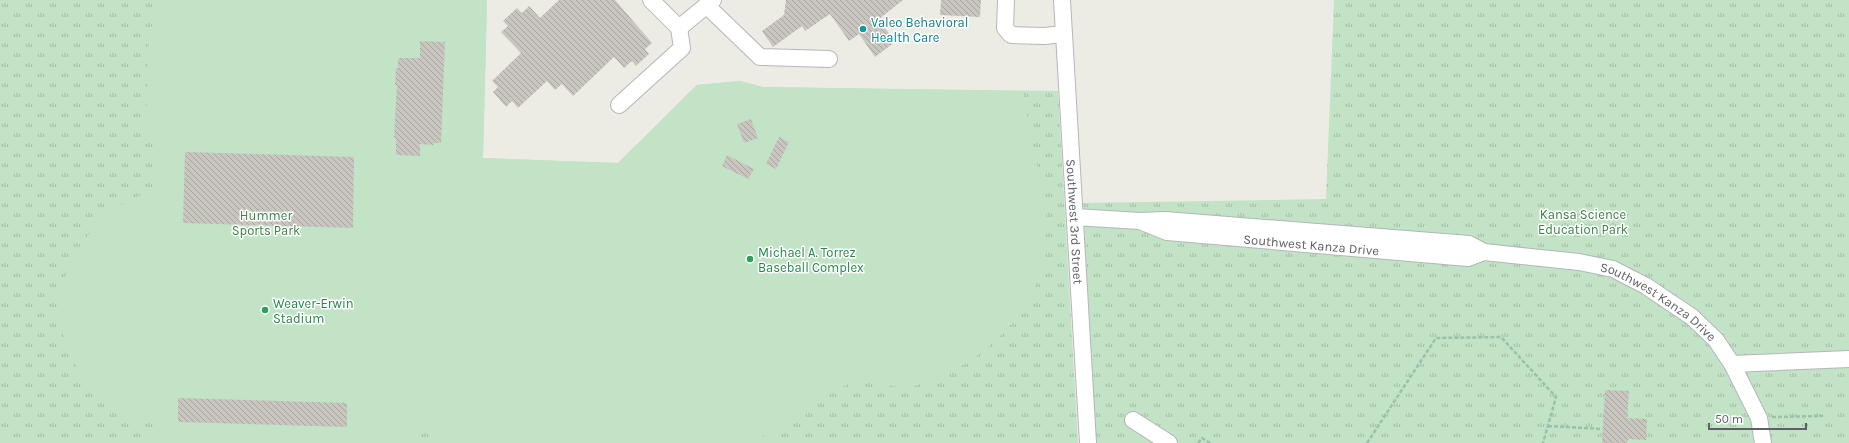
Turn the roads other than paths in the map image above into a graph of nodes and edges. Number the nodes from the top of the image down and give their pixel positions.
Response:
1 (652, 0) edge
2 (1006, 0) edge
3 (1062, 0) edge
4 (710, 3) edge
5 (679, 28) junction
6 (1064, 34) junction
7 (829, 59) dead end
8 (619, 106) dead end
9 (1075, 217) junction
10 (1849, 359) edge
11 (1732, 364) junction
12 (1133, 420) dead end
13 (1088, 443) edge
14 (1169, 443) edge
15 (1763, 443) edge

1 - 5 street
2 - 6 street
3 - 6 street, Southwest 3rd Street
4 - 5 street
4 - 7 street
5 - 8 street
6 - 9 street, Southwest 3rd Street
9 - 11 street, Southwest Kanza Drive
9 - 13 street, Southwest 3rd Street
10 - 11 street
11 - 15 street, Southwest Kanza Drive
12 - 14 street

